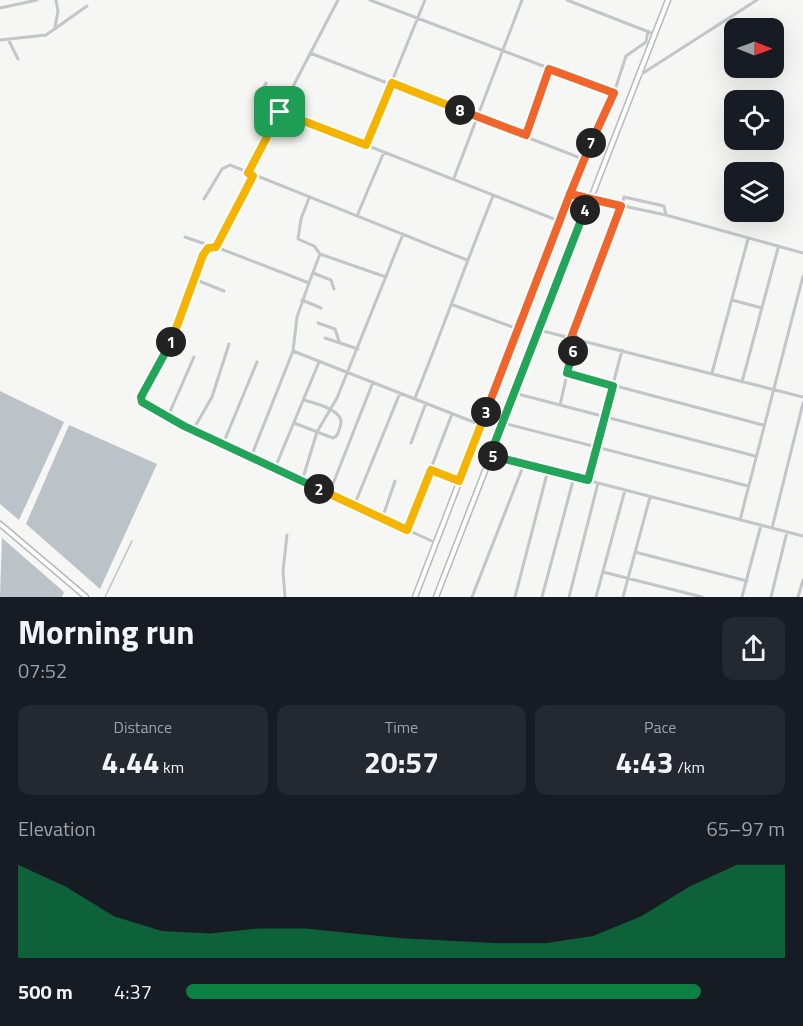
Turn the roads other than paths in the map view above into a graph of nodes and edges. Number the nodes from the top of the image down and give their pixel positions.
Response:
1 (37, 0) edge
2 (56, 0) edge
3 (338, 0) edge
4 (370, 0) edge
5 (425, 0) edge
6 (522, 0) edge
7 (568, 0) edge
8 (668, 0) edge
9 (757, 0) edge
10 (87, 6) dead end
11 (0, 8) edge
12 (417, 18) junction
13 (55, 28) junction
14 (648, 31) junction
15 (654, 34) junction
16 (8, 39) junction
17 (0, 40) edge
18 (502, 51) junction
19 (310, 53) junction
20 (18, 60) dead end
21 (549, 69) junction
22 (638, 76) junction
23 (266, 83) dead end
24 (392, 83) junction
25 (614, 93) junction
26 (280, 112) junction
27 (476, 116) junction
28 (526, 135) junction
29 (366, 145) junction
30 (384, 152) junction
31 (583, 159) junction
32 (248, 173) junction
33 (253, 176) junction
34 (453, 178) junction
35 (570, 194) junction
36 (494, 196) junction
37 (309, 198) junction
38 (204, 199) dead end
39 (590, 199) junction
40 (621, 206) junction
41 (666, 215) junction
42 (357, 216) junction
43 (559, 221) junction
44 (403, 234) junction
45 (185, 237) dead end
46 (748, 239) junction
47 (215, 247) junction
48 (778, 248) junction
49 (803, 253) edge
50 (320, 254) junction
51 (468, 260) junction
52 (313, 273) junction
53 (803, 276) edge
54 (386, 278) junction
55 (194, 279) junction
56 (309, 283) junction
57 (334, 289) dead end
58 (224, 291) dead end
59 (302, 300) junction
60 (732, 300) junction
61 (453, 304) junction
62 (321, 308) dead end
63 (762, 308) junction
64 (318, 323) dead end
65 (518, 329) junction
66 (539, 330) junction
67 (325, 338) dead end
68 (573, 339) junction
69 (339, 342) junction
70 (229, 344) dead end
71 (358, 349) junction
72 (621, 350) junction
73 (293, 351) junction
74 (194, 357) dead end
75 (257, 362) dead end
76 (319, 362) junction
77 (348, 372) junction
78 (567, 373) junction
79 (712, 373) junction
80 (373, 382) junction
81 (742, 382) junction
82 (613, 386) junction
83 (773, 390) junction
84 (400, 393) junction
85 (514, 393) junction
86 (803, 397) edge
87 (415, 398) junction
88 (304, 400) junction
89 (426, 403) junction
90 (803, 403) edge
91 (560, 405) junction
92 (329, 409) junction
93 (452, 414) junction
94 (169, 417) junction
95 (605, 417) junction
96 (294, 423) junction
97 (503, 423) junction
98 (481, 425) junction
99 (764, 425) junction
100 (193, 430) junction
101 (317, 432) junction
102 (411, 443) dead end
103 (223, 444) junction
104 (596, 447) junction
105 (490, 455) junction
106 (755, 456) junction
107 (251, 457) junction
108 (524, 464) junction
109 (275, 468) junction
110 (431, 470) junction
111 (548, 470) junction
112 (573, 477) junction
113 (588, 480) junction
114 (302, 481) junction
115 (395, 481) dead end
116 (459, 481) junction
117 (598, 483) junction
118 (748, 486) junction
119 (625, 490) junction
120 (329, 494) junction
121 (650, 496) junction
122 (354, 506) junction
123 (382, 519) junction
124 (740, 520) junction
125 (0, 524) edge
126 (761, 525) junction
127 (772, 528) junction
128 (407, 530) junction
129 (787, 531) junction
130 (803, 534) edge
131 (287, 535) dead end
132 (436, 543) junction
133 (635, 552) junction
134 (603, 572) junction
135 (628, 579) junction
136 (803, 580) edge
137 (747, 581) junction
138 (86, 597) edge
139 (285, 597) edge
140 (415, 597) edge
141 (436, 597) edge
142 (472, 597) edge
143 (515, 597) edge
144 (542, 597) edge
145 (569, 597) edge
146 (596, 597) edge
147 (623, 597) edge
148 (702, 597) edge
149 (742, 597) edge
150 (771, 597) edge
151 (798, 597) edge

1 - 11 street
2 - 13 street
3 - 19 street
4 - 12 street
5 - 12 street
6 - 18 street
7 - 14 street
8 - 15 main road
9 - 22 street
10 - 13 street
12 - 18 street
12 - 24 street
13 - 16 street
14 - 15 street
14 - 25 street
15 - 22 main road
16 - 17 street
16 - 20 street
18 - 21 street
18 - 27 street
19 - 24 street
19 - 26 street
21 - 25 street
21 - 28 street
22 - 39 main road
23 - 26 street
24 - 27 street
24 - 29 street
25 - 31 street
26 - 29 street
26 - 32 street
27 - 28 street
27 - 34 street
28 - 31 street
29 - 30 street
30 - 34 street
30 - 42 street
31 - 35 street
32 - 33 street
32 - 38 street
33 - 37 street
33 - 47 street
34 - 36 street
35 - 39 main road
35 - 43 main road
36 - 43 street
36 - 51 street
37 - 42 street
37 - 50 street
39 - 40 street
39 - 66 main road
40 - 41 street
40 - 41 street
40 - 68 street
41 - 46 street
42 - 44 street
43 - 65 main road
44 - 51 street
44 - 54 street
45 - 47 street
46 - 48 street
46 - 60 street
47 - 55 street
47 - 56 street
48 - 49 street
48 - 63 street
50 - 52 street
50 - 54 street
51 - 61 street
52 - 56 street
52 - 57 street
53 - 83 street
54 - 71 street
55 - 58 street
55 - 94 street
56 - 59 street
59 - 62 street
59 - 73 street
60 - 63 street
60 - 79 street
61 - 65 street
61 - 87 street
63 - 81 street
64 - 69 street
65 - 98 main road
66 - 68 street
66 - 85 main road
67 - 69 street
68 - 72 street
68 - 78 street
69 - 71 street
70 - 100 street
71 - 77 street
72 - 79 street
72 - 82 street
73 - 76 street
73 - 107 street
74 - 94 street
75 - 103 street
76 - 77 street
76 - 88 street
77 - 80 street
77 - 92 street
78 - 82 street
78 - 91 street
79 - 81 street
80 - 84 street
80 - 120 street
81 - 83 street
82 - 95 street
82 - 99 street
83 - 86 street
83 - 99 street
84 - 87 street
84 - 122 street
85 - 91 street
85 - 97 main road
87 - 89 street
88 - 92 street
88 - 96 street
89 - 93 street
89 - 102 street
90 - 127 street
91 - 95 street
92 - 101 street
92 - 101 street
93 - 98 street
93 - 110 street
94 - 100 street
95 - 104 street
95 - 106 street
96 - 101 street
96 - 109 street
97 - 104 street
97 - 105 main road
98 - 116 main road
99 - 106 street
100 - 103 street
101 - 114 street
103 - 107 street
104 - 113 street
104 - 118 street
105 - 108 street
105 - 141 main road
106 - 118 street
107 - 109 street
108 - 111 street
108 - 142 street
109 - 114 street
110 - 116 street
110 - 128 street
111 - 112 street
111 - 143 street
112 - 113 street
112 - 144 street
113 - 117 street
114 - 120 street
115 - 123 street
116 - 132 main road
117 - 119 street
117 - 145 street
118 - 124 street
119 - 121 street
119 - 134 street
120 - 122 street
121 - 124 street
121 - 133 street
122 - 123 street
123 - 128 street
124 - 126 street
125 - 138 main road
126 - 127 street
126 - 137 street
127 - 129 street
128 - 132 street
129 - 130 street
129 - 150 street
131 - 139 street
132 - 140 main road
133 - 135 street
133 - 137 street
134 - 135 street
134 - 146 street
135 - 147 street
135 - 148 street
136 - 151 street
137 - 149 street

